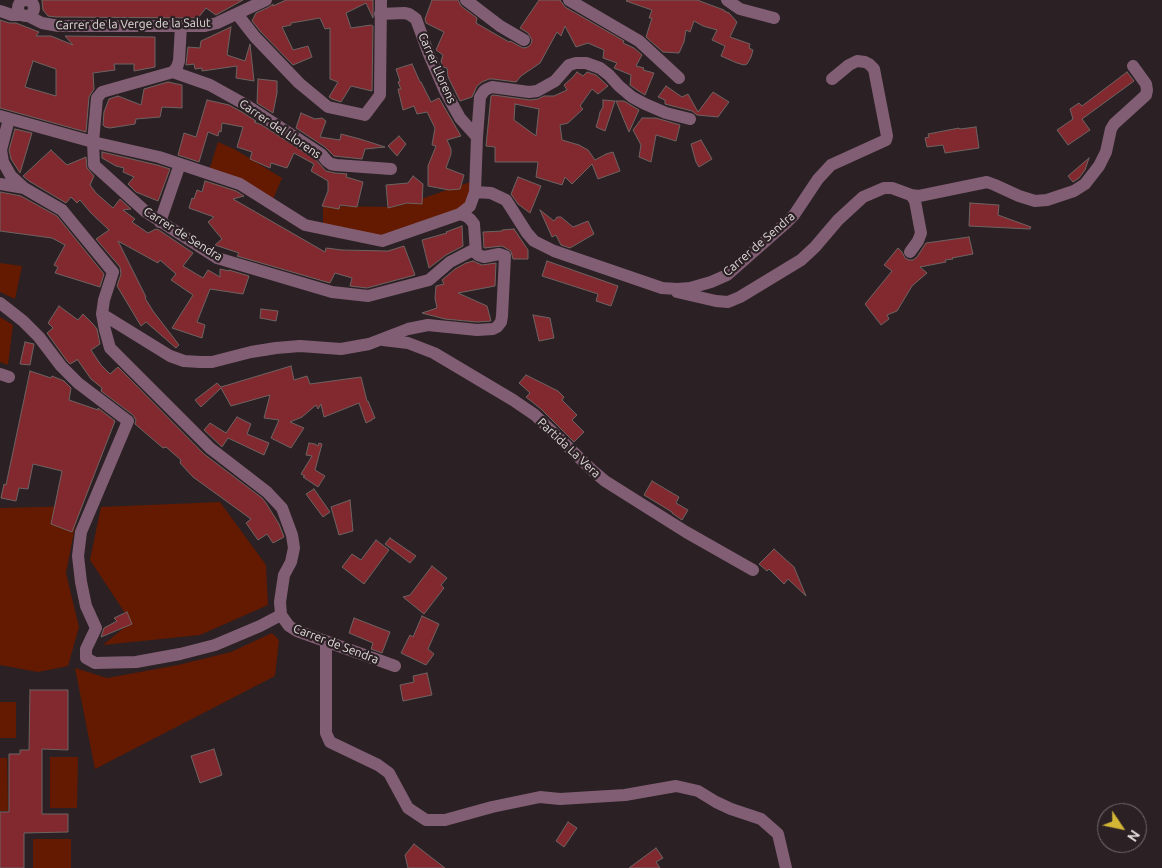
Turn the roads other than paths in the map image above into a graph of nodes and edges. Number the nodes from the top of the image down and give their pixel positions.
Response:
1 (266, 0) edge
2 (381, 0) edge
3 (466, 0) edge
4 (569, 0) edge
5 (727, 0) edge
6 (0, 4) edge
7 (26, 6) edge
8 (0, 11) edge
9 (237, 14) junction
10 (380, 14) junction
11 (774, 18) dead end
12 (181, 26) junction
13 (524, 40) dead end
14 (1133, 66) dead end
15 (172, 72) junction
16 (679, 78) dead end
17 (832, 78) dead end
18 (5, 118) edge
19 (690, 119) dead end
20 (477, 137) junction
21 (93, 142) junction
22 (180, 164) junction
23 (391, 169) dead end
24 (0, 184) edge
25 (24, 188) junction
26 (475, 192) junction
27 (911, 195) junction
28 (460, 214) junction
29 (160, 222) junction
30 (476, 250) junction
31 (910, 252) dead end
32 (662, 288) junction
33 (0, 303) edge
34 (102, 314) junction
35 (380, 340) junction
36 (753, 570) dead end
37 (281, 615) junction
38 (326, 641) junction
39 (395, 666) dead end
40 (786, 868) edge

1 - 9 street, Carrer de la Verge de la Salut
2 - 10 street
3 - 13 street
4 - 16 street
5 - 11 street
6 - 7 street, Carrer de la Verge de la Salut
7 - 8 street, Carrer de la Verge de la Salut
7 - 12 street, Carrer de la Verge de la Salut
9 - 10 street
9 - 12 street, Carrer de la Verge de la Salut
10 - 20 street, Carrer Llorens
12 - 15 street
14 - 27 street, Carrer de Sendra
15 - 21 street
15 - 23 street, Carrer del Llorens
17 - 32 street, Carrer de Sendra
18 - 21 street
18 - 25 street
19 - 20 street
20 - 26 street
21 - 22 street
21 - 29 street, Carrer de Sendra
22 - 28 street
22 - 29 street
24 - 25 street, Carrer de Sendra
25 - 34 street, Carrer de Sendra
26 - 28 street
26 - 32 street, Carrer de Sendra
27 - 31 street
27 - 32 street, Carrer de Sendra
28 - 30 street
29 - 30 street, Carrer de Sendra
30 - 35 street
33 - 37 street, Carrer de Sendra
34 - 35 street
34 - 37 street, Carrer de Sendra
35 - 36 street, Partida La Vera
37 - 38 street, Carrer de Sendra
38 - 39 street, Carrer de Sendra
38 - 40 street

